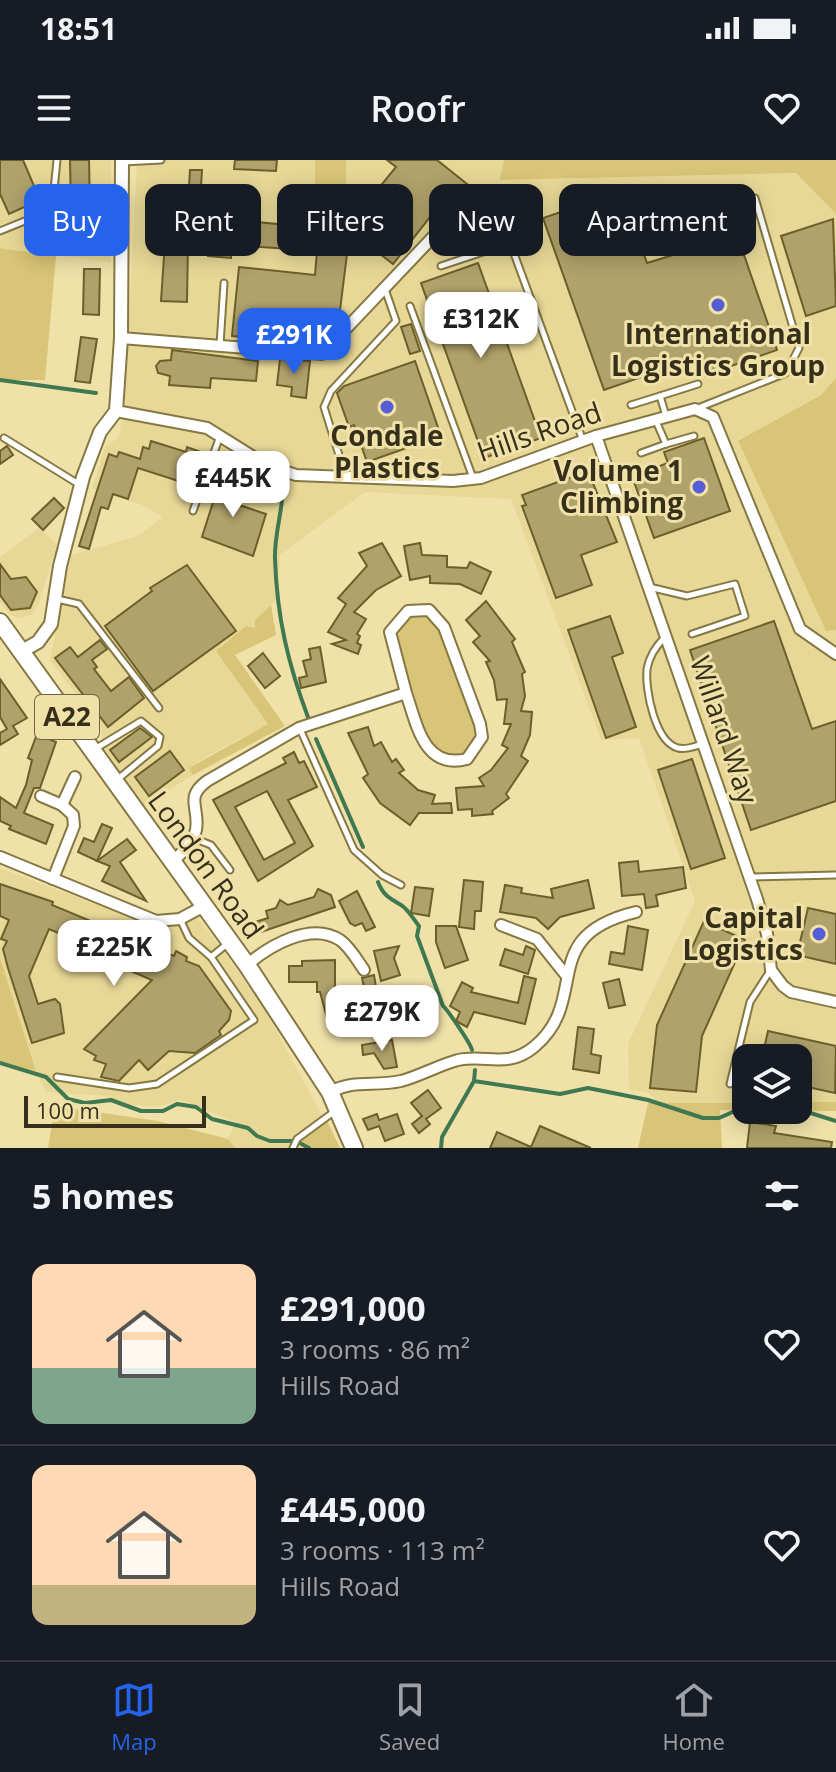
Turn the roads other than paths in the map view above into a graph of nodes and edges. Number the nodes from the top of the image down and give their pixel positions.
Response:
1 (57, 160) edge
2 (161, 160) edge
3 (122, 161) edge
4 (756, 201) edge
5 (0, 231) edge
6 (429, 241) edge
7 (471, 256) edge
8 (515, 256) edge
9 (441, 266) dead end
10 (224, 283) dead end
11 (385, 288) junction
12 (410, 306) dead end
13 (121, 338) junction
14 (220, 346) junction
15 (698, 384) dead end
16 (660, 396) junction
17 (631, 405) dead end
18 (695, 409) junction
19 (116, 411) junction
20 (661, 418) junction
21 (220, 435) junction
22 (596, 436) junction
23 (694, 436) dead end
24 (4, 438) dead end
25 (583, 441) junction
26 (666, 444) junction
27 (641, 453) dead end
28 (339, 455) dead end
29 (474, 480) junction
30 (81, 485) junction
31 (193, 511) dead end
32 (648, 587) junction
33 (56, 598) junction
34 (0, 622) edge
35 (692, 634) dead end
36 (666, 636) junction
37 (22, 651) junction
38 (836, 654) edge
39 (406, 693) junction
40 (159, 708) dead end
41 (299, 728) junction
42 (703, 744) junction
43 (91, 752) junction
44 (75, 777) dead end
45 (114, 783) junction
46 (41, 796) dead end
47 (62, 805) junction
48 (192, 837) junction
49 (0, 857) edge
50 (172, 862) junction
51 (230, 870) dead end
52 (836, 875) edge
53 (749, 877) junction
54 (53, 879) junction
55 (401, 885) dead end
56 (204, 906) junction
57 (636, 912) dead end
58 (180, 919) junction
59 (501, 925) dead end
60 (230, 942) junction
61 (211, 957) junction
62 (247, 965) junction
63 (364, 970) dead end
64 (771, 970) junction
65 (565, 974) junction
66 (836, 1002) edge
67 (57, 1077) dead end
68 (730, 1084) dead end
69 (330, 1092) junction
70 (339, 1109) junction
71 (295, 1144) edge
72 (354, 1148) edge

1 - 5 lane
2 - 3 lane
3 - 13 street
4 - 18 lane
6 - 11 street
7 - 9 lane
8 - 25 lane
10 - 14 lane
11 - 14 street
11 - 28 lane
12 - 29 lane
13 - 14 street
13 - 19 street
15 - 16 lane
16 - 17 lane
16 - 20 lane
18 - 20 street, Hills Road
18 - 38 street
19 - 21 street, Hills Road
19 - 30 street
20 - 22 street, Hills Road
20 - 26 lane
21 - 29 street, Hills Road
21 - 31 lane
22 - 25 street, Hills Road
22 - 32 street, Willard Way
23 - 26 lane
24 - 30 lane
25 - 29 street, Hills Road
26 - 27 lane
30 - 33 street
32 - 35 lane
32 - 36 street, Willard Way
33 - 37 street
33 - 40 lane
34 - 37 highway, London Road / A22
36 - 42 street, Willard Way
36 - 42 lane
37 - 43 highway, London Road / A22
39 - 39 street
39 - 41 street
41 - 48 street
41 - 55 lane
42 - 53 street, Willard Way
43 - 45 highway, London Road / A22
43 - 45 lane
44 - 47 street
45 - 50 highway, London Road / A22
46 - 47 street
47 - 54 street
48 - 50 street
48 - 51 lane
49 - 54 street
50 - 56 highway, London Road / A22
52 - 53 lane
53 - 64 street, Willard Way
54 - 58 street
56 - 58 street
56 - 60 highway, London Road / A22
57 - 65 street
58 - 61 lane
59 - 65 street
60 - 61 lane
60 - 62 highway, London Road / A22
61 - 67 lane
62 - 63 street
62 - 69 highway, London Road / A22
64 - 66 street
64 - 68 lane
65 - 69 street
69 - 70 highway, London Road / A22
70 - 71 lane
70 - 72 highway, London Road / A22

